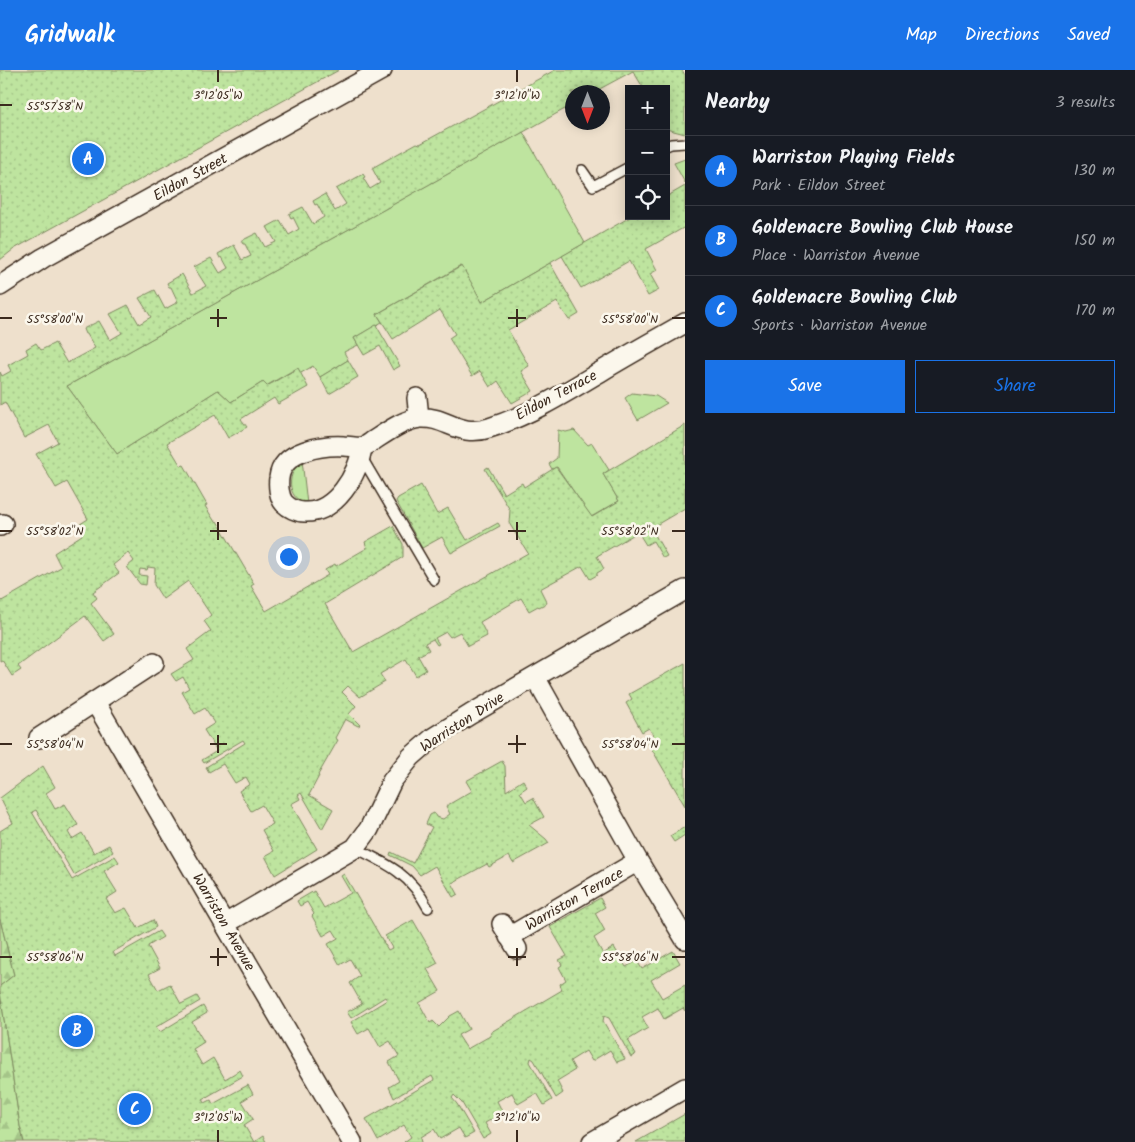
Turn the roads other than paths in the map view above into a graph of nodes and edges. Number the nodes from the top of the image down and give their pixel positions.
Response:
1 (382, 70) edge
2 (685, 143) edge
3 (670, 144) edge
4 (625, 169) edge
5 (582, 170) dead end
6 (0, 286) edge
7 (685, 323) edge
8 (417, 398) dead end
9 (418, 418) junction
10 (362, 452) joint
11 (434, 580) dead end
12 (685, 590) edge
13 (154, 663) dead end
14 (536, 677) junction
15 (95, 702) junction
16 (39, 738) dead end
17 (355, 848) junction
18 (638, 861) junction
19 (428, 908) dead end
20 (225, 924) junction
21 (509, 936) dead end
22 (685, 939) edge
23 (685, 1088) edge
24 (352, 1142) edge
25 (592, 1142) edge

1 - 6 street, Eildon Street
2 - 3 lane
4 - 5 lane
7 - 9 street, Eildon Terrace
8 - 9 street
9 - 10 street
10 - 11 lane
12 - 14 street, Warriston Drive
13 - 15 street
14 - 17 street, Warriston Drive
14 - 18 street, Warriston Terrace
15 - 16 street
15 - 20 street, Warriston Avenue
17 - 19 lane
17 - 20 street, Warriston Drive
18 - 21 street, Warriston Terrace
18 - 22 street, Warriston Terrace
20 - 24 street, Warriston Avenue
23 - 25 street

